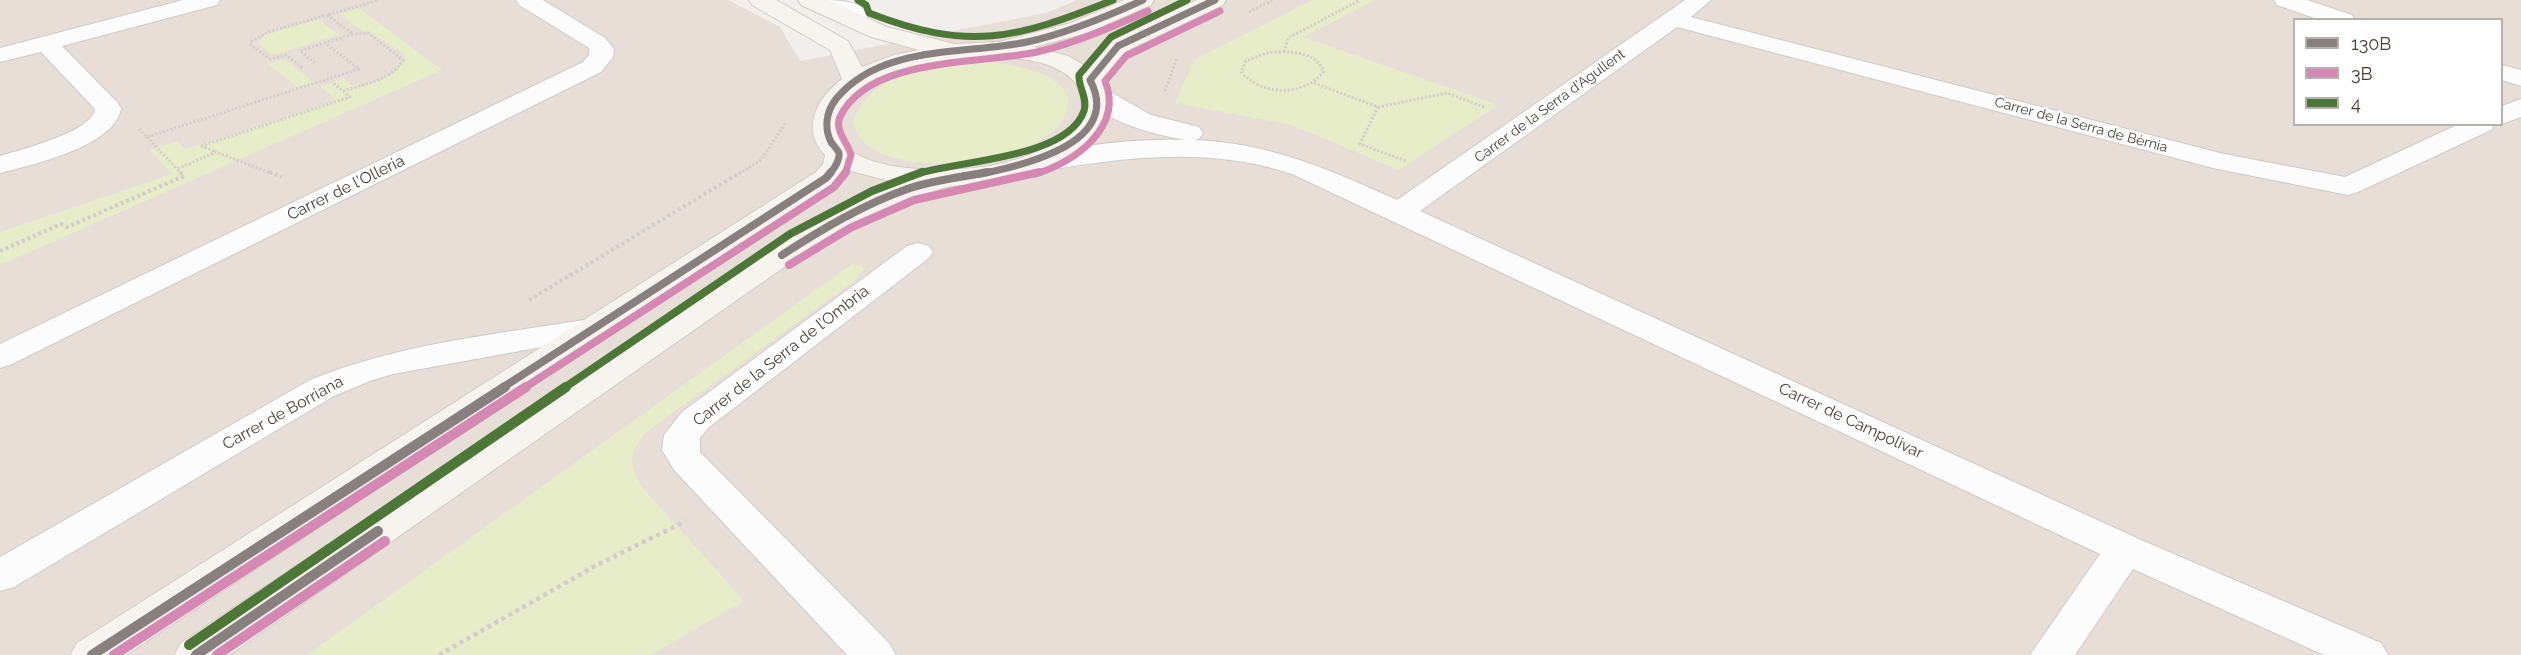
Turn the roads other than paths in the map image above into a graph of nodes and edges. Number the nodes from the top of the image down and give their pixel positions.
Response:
1 (208, 0) edge
2 (527, 0) edge
3 (760, 0) edge
4 (809, 0) edge
5 (831, 0) edge
6 (1143, 0) edge
7 (1215, 0) edge
8 (1700, 0) edge
9 (2285, 0) edge
10 (2338, 18) edge
11 (1672, 19) junction
12 (856, 20) junction
13 (46, 43) junction
14 (993, 49) junction
15 (952, 50) junction
16 (0, 56) edge
17 (2503, 72) edge
18 (2521, 78) edge
19 (856, 81) junction
20 (1094, 88) junction
21 (2521, 107) edge
22 (2503, 116) edge
23 (2478, 126) edge
24 (839, 154) junction
25 (0, 165) edge
26 (1012, 169) junction
27 (944, 178) junction
28 (1337, 185) junction
29 (1399, 212) junction
30 (918, 252) dead end
31 (596, 328) junction
32 (0, 357) edge
33 (2125, 549) junction
34 (0, 576) edge
35 (92, 655) edge
36 (196, 655) edge
37 (874, 655) edge
38 (2052, 655) edge
39 (2366, 655) edge

1 - 13 street
2 - 32 street, Carrer de l'Olleria
3 - 19 main road
4 - 12 main road
5 - 12 street
6 - 14 main road
7 - 20 main road
8 - 11 street, Carrer de la Serra d'Agullent
9 - 10 street
11 - 23 street, Carrer de la Serra de Bèrnia
11 - 29 street, Carrer de la Serra d'Agullent
12 - 15 main road
13 - 16 street
13 - 25 street
14 - 15 main road
14 - 20 main road
15 - 19 main road
17 - 18 street
19 - 24 main road
20 - 26 main road
20 - 28 street, Carrer de Campolivar
21 - 22 street
24 - 27 main road
24 - 31 main road
26 - 27 main road
26 - 28 street, Carrer de Campolivar
27 - 36 main road
28 - 29 street, Carrer de Campolivar
29 - 33 street, Carrer de Campolivar
30 - 37 street, Carrer de la Serra de l’Ombria
31 - 34 street, Carrer de Borriana
31 - 35 main road
33 - 38 street
33 - 39 street, Carrer de Campolivar

